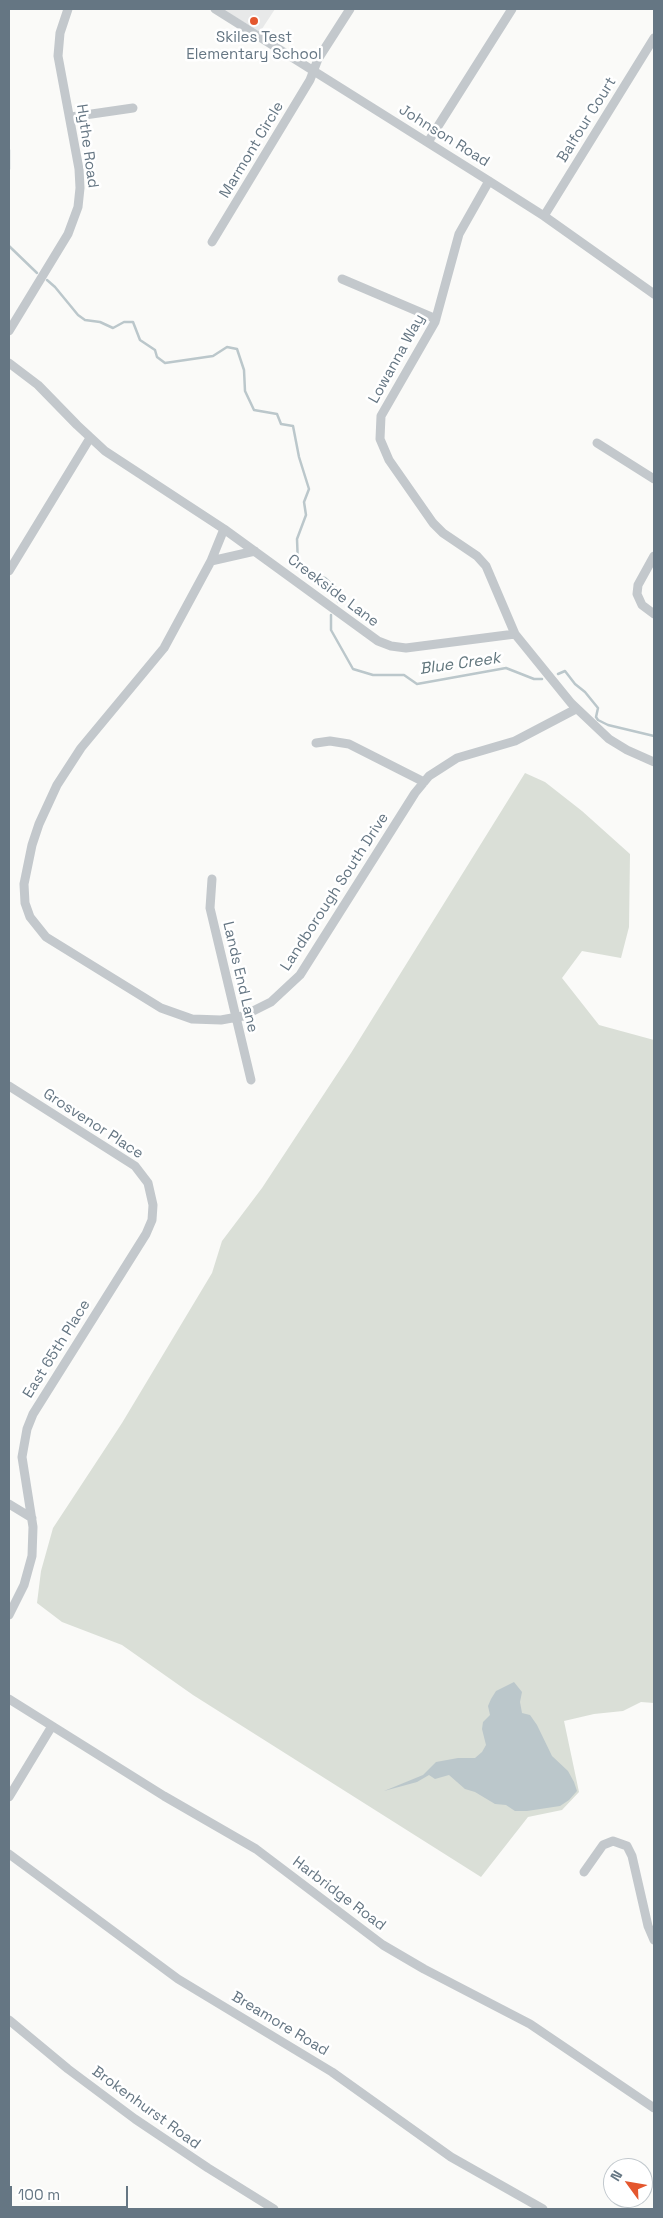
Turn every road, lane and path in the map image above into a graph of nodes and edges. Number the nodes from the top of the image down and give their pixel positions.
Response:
1 (68, 9) edge
2 (215, 9) edge
3 (350, 9) edge
4 (512, 9) edge
5 (654, 38) edge
6 (314, 71) junction
7 (133, 108) dead end
8 (70, 118) junction
9 (428, 142) junction
10 (489, 181) junction
11 (544, 216) junction
12 (212, 242) dead end
13 (342, 279) dead end
14 (654, 294) edge
15 (436, 319) junction
16 (9, 331) edge
17 (9, 363) edge
18 (90, 438) junction
19 (597, 443) dead end
20 (654, 479) edge
21 (224, 529) junction
22 (256, 551) junction
23 (654, 556) edge
24 (210, 561) junction
25 (9, 571) edge
26 (654, 614) edge
27 (515, 634) junction
28 (576, 710) junction
29 (316, 743) dead end
30 (654, 762) edge
31 (424, 782) junction
32 (212, 879) dead end
33 (235, 1018) junction
34 (251, 1080) dead end
35 (9, 1086) edge
36 (151, 1194) joint
37 (9, 1504) edge
38 (32, 1518) junction
39 (9, 1615) edge
40 (9, 1699) edge
41 (52, 1726) junction
42 (9, 1796) edge
43 (9, 1854) edge
44 (584, 1872) dead end
45 (654, 1940) edge
46 (9, 2020) edge
47 (654, 2108) edge
48 (274, 2209) edge
49 (543, 2209) edge

1 - 8 street, Hythe Road
2 - 6 street, Johnson Road
3 - 6 street, Marmont Circle
4 - 9 street
5 - 11 street, Balfour Court
6 - 9 street, Johnson Road
6 - 12 street, Marmont Circle
7 - 8 street
8 - 16 street, Hythe Road
9 - 10 street, Johnson Road
10 - 11 street, Johnson Road
10 - 15 street, Lowanna Way
11 - 14 street, Johnson Road
13 - 15 street
15 - 27 street, Lowanna Way
17 - 18 street, Creekside Lane
18 - 21 street, Creekside Lane
18 - 25 street
19 - 20 street
21 - 22 street, Creekside Lane
21 - 24 street, Landborough South Drive
22 - 24 street
22 - 27 street, Creekside Lane
23 - 26 street
24 - 33 street, Landborough South Drive
27 - 28 street
28 - 30 street
28 - 31 street, Landborough South Drive
29 - 31 street
31 - 33 street, Landborough South Drive
32 - 33 street, Lands End Lane
33 - 34 street, Lands End Lane
35 - 36 street, Grosvenor Place
36 - 38 street, East 65th Place
37 - 38 street
38 - 39 street, East 65th Place
40 - 41 street, Harbridge Road
41 - 42 street
41 - 47 street, Harbridge Road
43 - 49 street, Breamore Road
44 - 45 street
46 - 48 street, Brokenhurst Road

